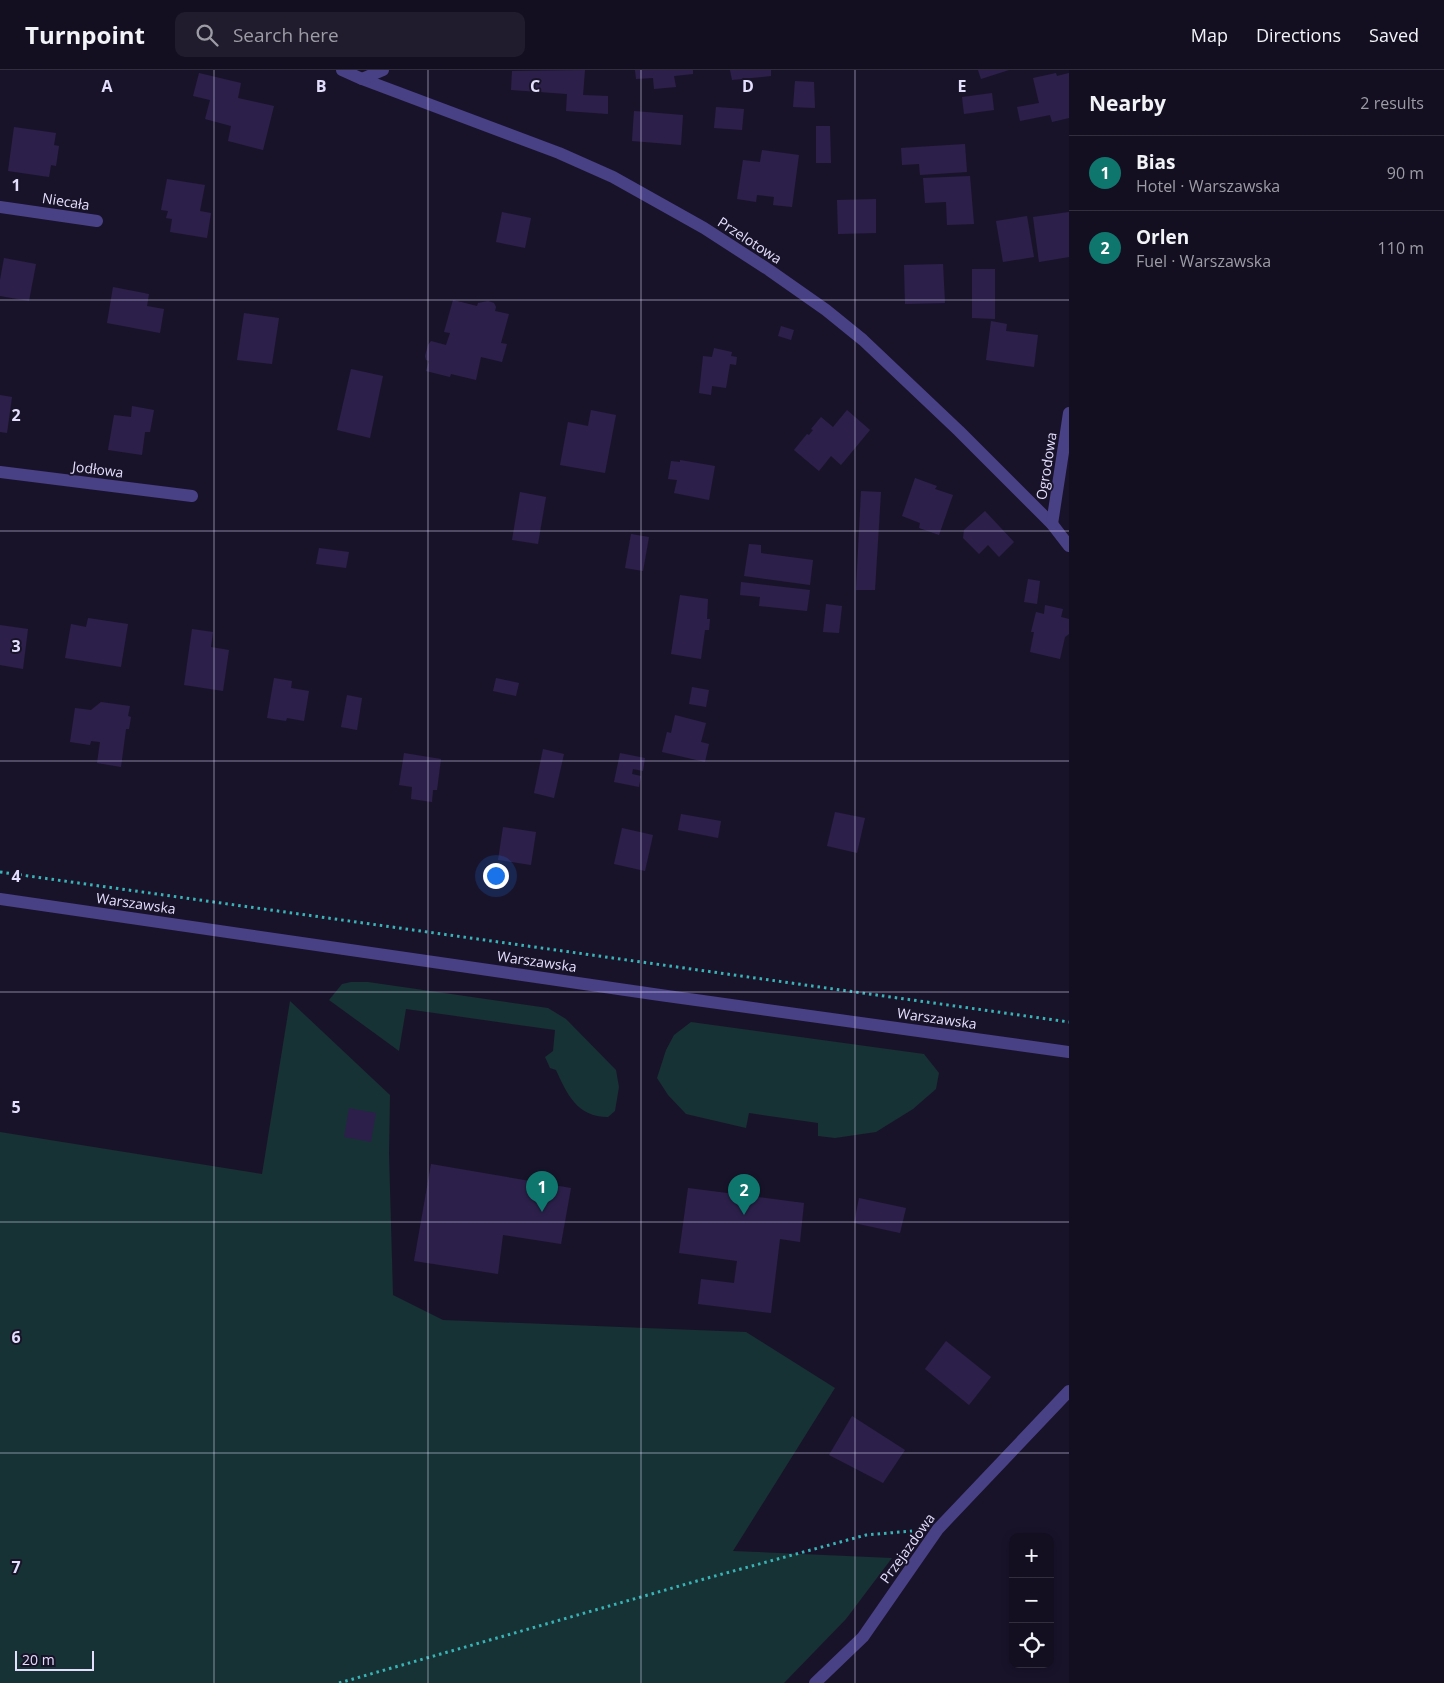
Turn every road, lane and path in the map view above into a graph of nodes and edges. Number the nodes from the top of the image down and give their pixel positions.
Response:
1 (342, 70) edge
2 (383, 70) edge
3 (362, 79) junction
4 (0, 207) edge
5 (97, 221) dead end
6 (1069, 413) edge
7 (0, 472) edge
8 (192, 496) dead end
9 (1052, 524) junction
10 (1069, 546) edge
11 (0, 872) edge
12 (0, 899) edge
13 (1069, 1022) edge
14 (1069, 1052) edge
15 (1069, 1391) edge
16 (938, 1529) junction
17 (339, 1683) edge
18 (815, 1683) edge

1 - 3 street, Przelotowa
2 - 3 street
3 - 9 street, Przelotowa
4 - 5 street, Niecała
6 - 9 street, Ogrodowa
7 - 8 street, Jodłowa
9 - 10 street, Przelotowa
11 - 13 path
12 - 14 street, Warszawska
15 - 16 street, Przejazdowa
16 - 17 path
16 - 18 street, Przejazdowa

